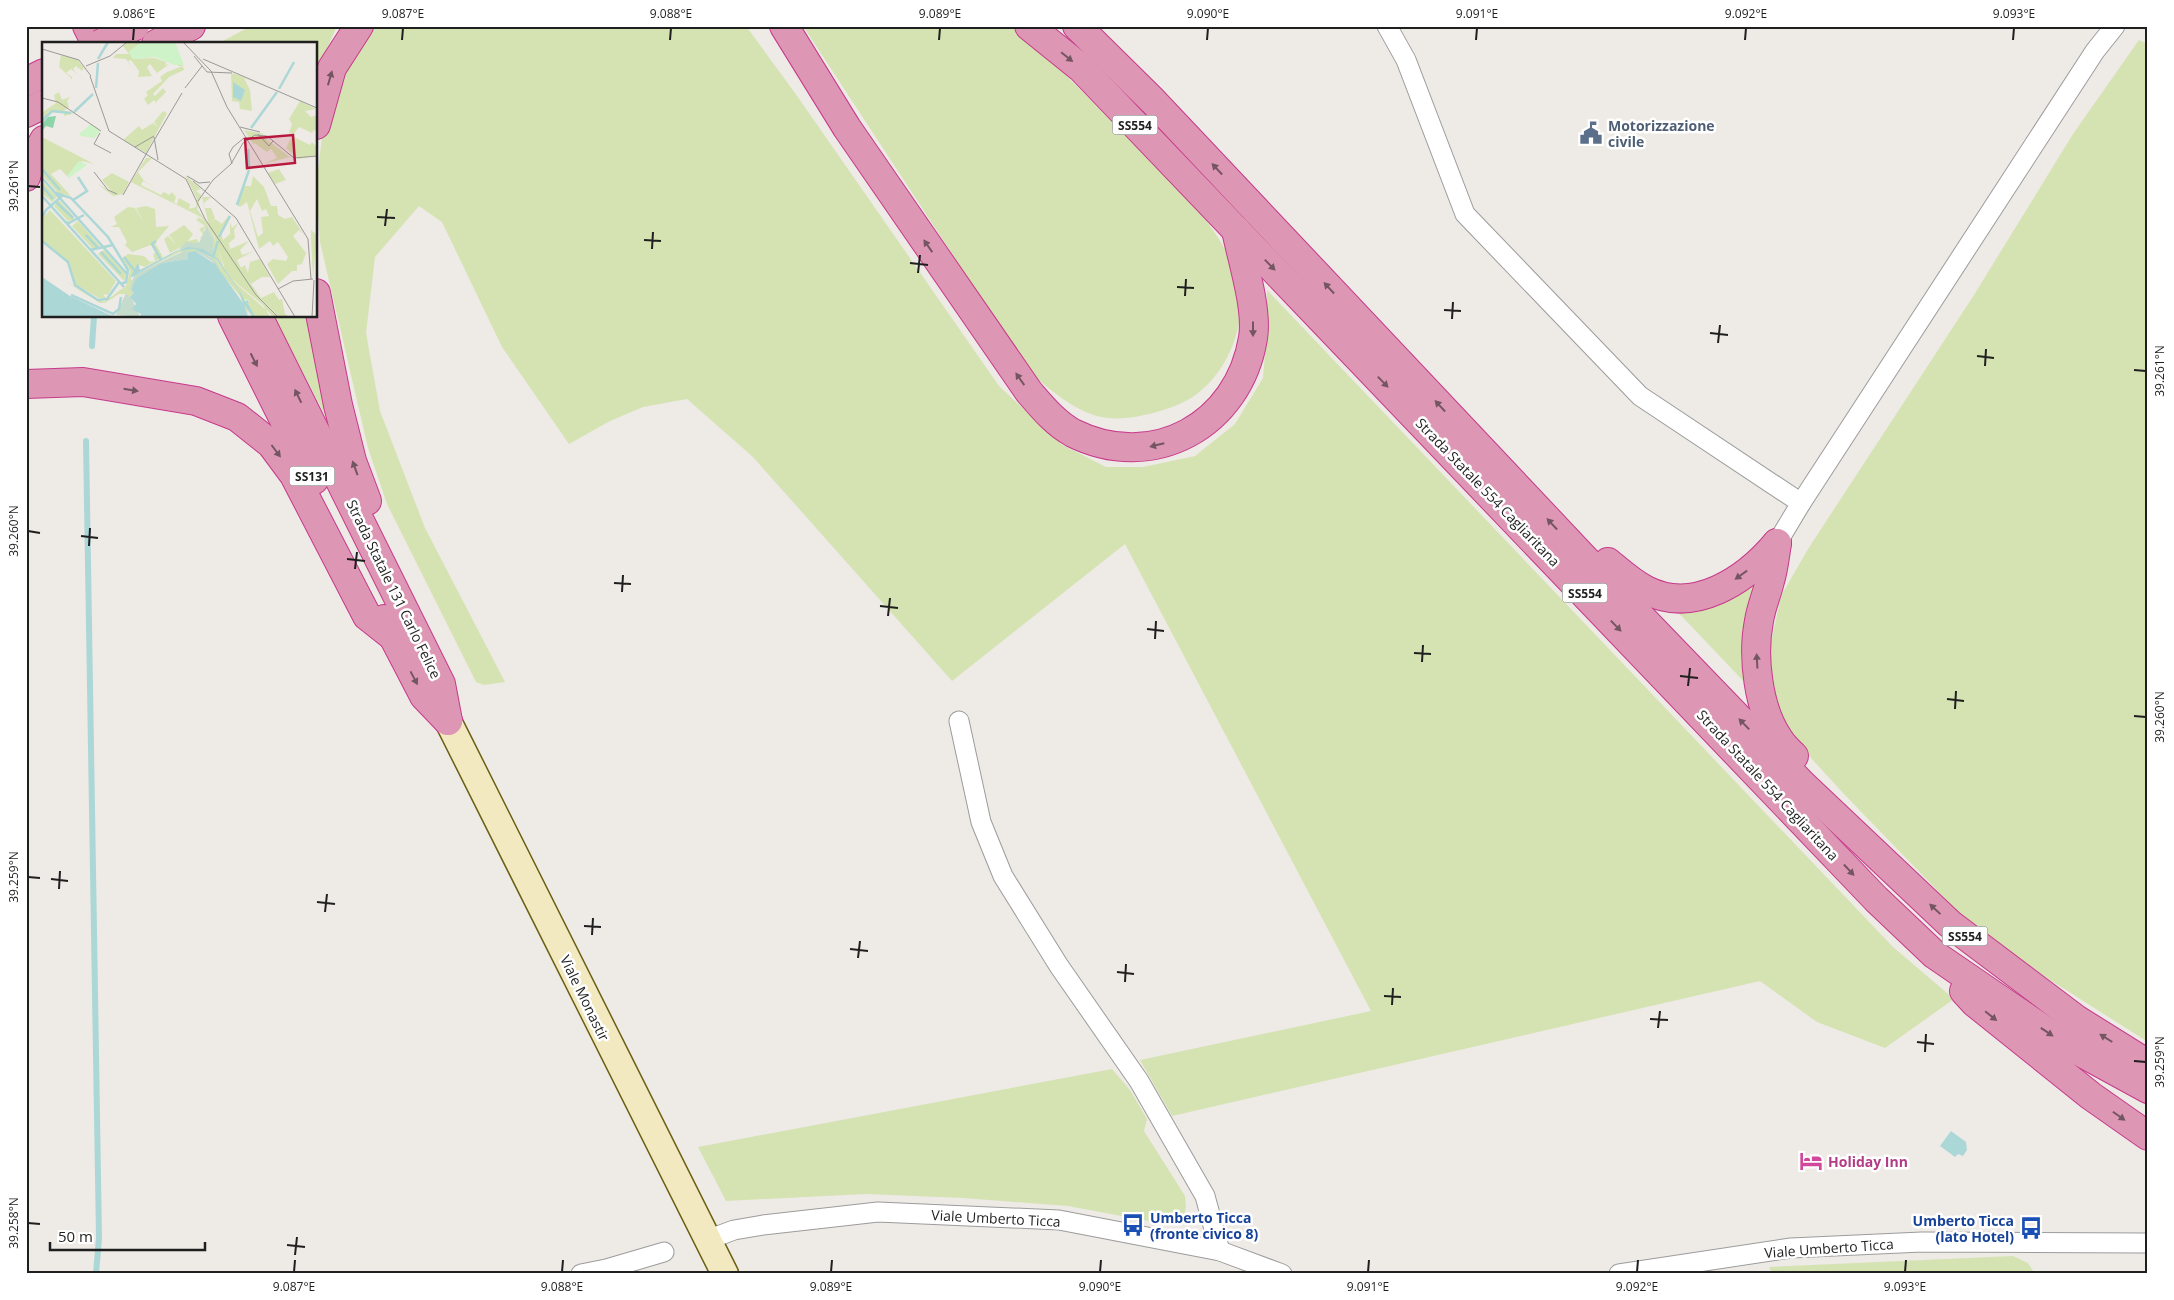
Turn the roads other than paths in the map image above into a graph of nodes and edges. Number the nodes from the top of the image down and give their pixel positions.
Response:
1 (87, 26) edge
2 (114, 26) edge
3 (135, 26) edge
4 (359, 26) edge
5 (767, 26) edge
6 (784, 26) edge
7 (1029, 26) edge
8 (1076, 26) edge
9 (1099, 26) edge
10 (1387, 26) edge
11 (2115, 26) edge
12 (187, 28) edge
13 (95, 42) edge
14 (104, 42) edge
15 (122, 42) edge
16 (160, 42) edge
17 (42, 74) edge
18 (26, 82) edge
19 (1153, 101) junction
20 (42, 105) edge
21 (26, 113) edge
22 (318, 118) edge
23 (847, 128) junction
24 (42, 144) edge
25 (26, 177) edge
26 (1236, 230) junction
27 (318, 303) edge
28 (233, 318) edge
29 (259, 318) edge
30 (83, 382) junction
31 (26, 384) edge
32 (26, 399) edge
33 (1801, 503) junction
34 (1777, 543) junction
35 (1586, 559) junction
36 (402, 631) junction
37 (448, 721) joint
38 (959, 721) dead end
39 (1802, 784) junction
40 (1935, 955) junction
41 (2148, 1064) edge
42 (2148, 1089) edge
43 (2148, 1136) edge
44 (707, 1240) junction
45 (2142, 1241) edge
46 (1220, 1251) junction
47 (664, 1252) dead end
48 (608, 1271) edge
49 (581, 1274) edge
50 (725, 1274) edge
51 (1282, 1274) edge
52 (1619, 1274) edge

1 - 13 highway
2 - 15 highway
3 - 14 highway, bridge
22 -> 4 highway
5 - 23 highway
6 - 23 highway
7 -> 26 highway, Strada Statale 554 Cagliaritana / SS554
8 - 19 highway, Strada Statale 554 Cagliaritana / SS554
9 - 19 highway
10 - 33 street
11 - 33 street
12 - 16 highway
17 - 18 highway
35 -> 19 highway, Strada Statale 554 Cagliaritana / SS554
20 - 21 highway
26 -> 23 highway
24 - 25 highway
26 -> 40 highway, Strada Statale 554 Cagliaritana / SS554
36 -> 27 highway
28 -> 36 highway, Strada Statale 131 Carlo Felice / SS131
36 -> 29 highway, Strada Statale 131 Carlo Felice / SS131
30 - 31 highway
30 - 32 highway
30 -> 36 highway
33 - 34 street
34 -> 35 highway
39 -> 34 highway
39 -> 35 highway, Strada Statale 554 Cagliaritana / SS554
36 - 37 highway, Strada Statale 131 Carlo Felice / SS131
37 - 44 main road, Viale Monastir
38 - 46 street
41 -> 39 highway, Strada Statale 554 Cagliaritana / SS554
40 -> 42 highway, Strada Statale 554 Cagliaritana / SS554
40 -> 43 highway
44 - 46 street, Viale Umberto Ticca
44 - 50 main road, Viale Monastir
45 - 52 street, Viale Umberto Ticca
46 - 51 street, Viale Umberto Ticca
47 - 48 street
48 - 49 street

